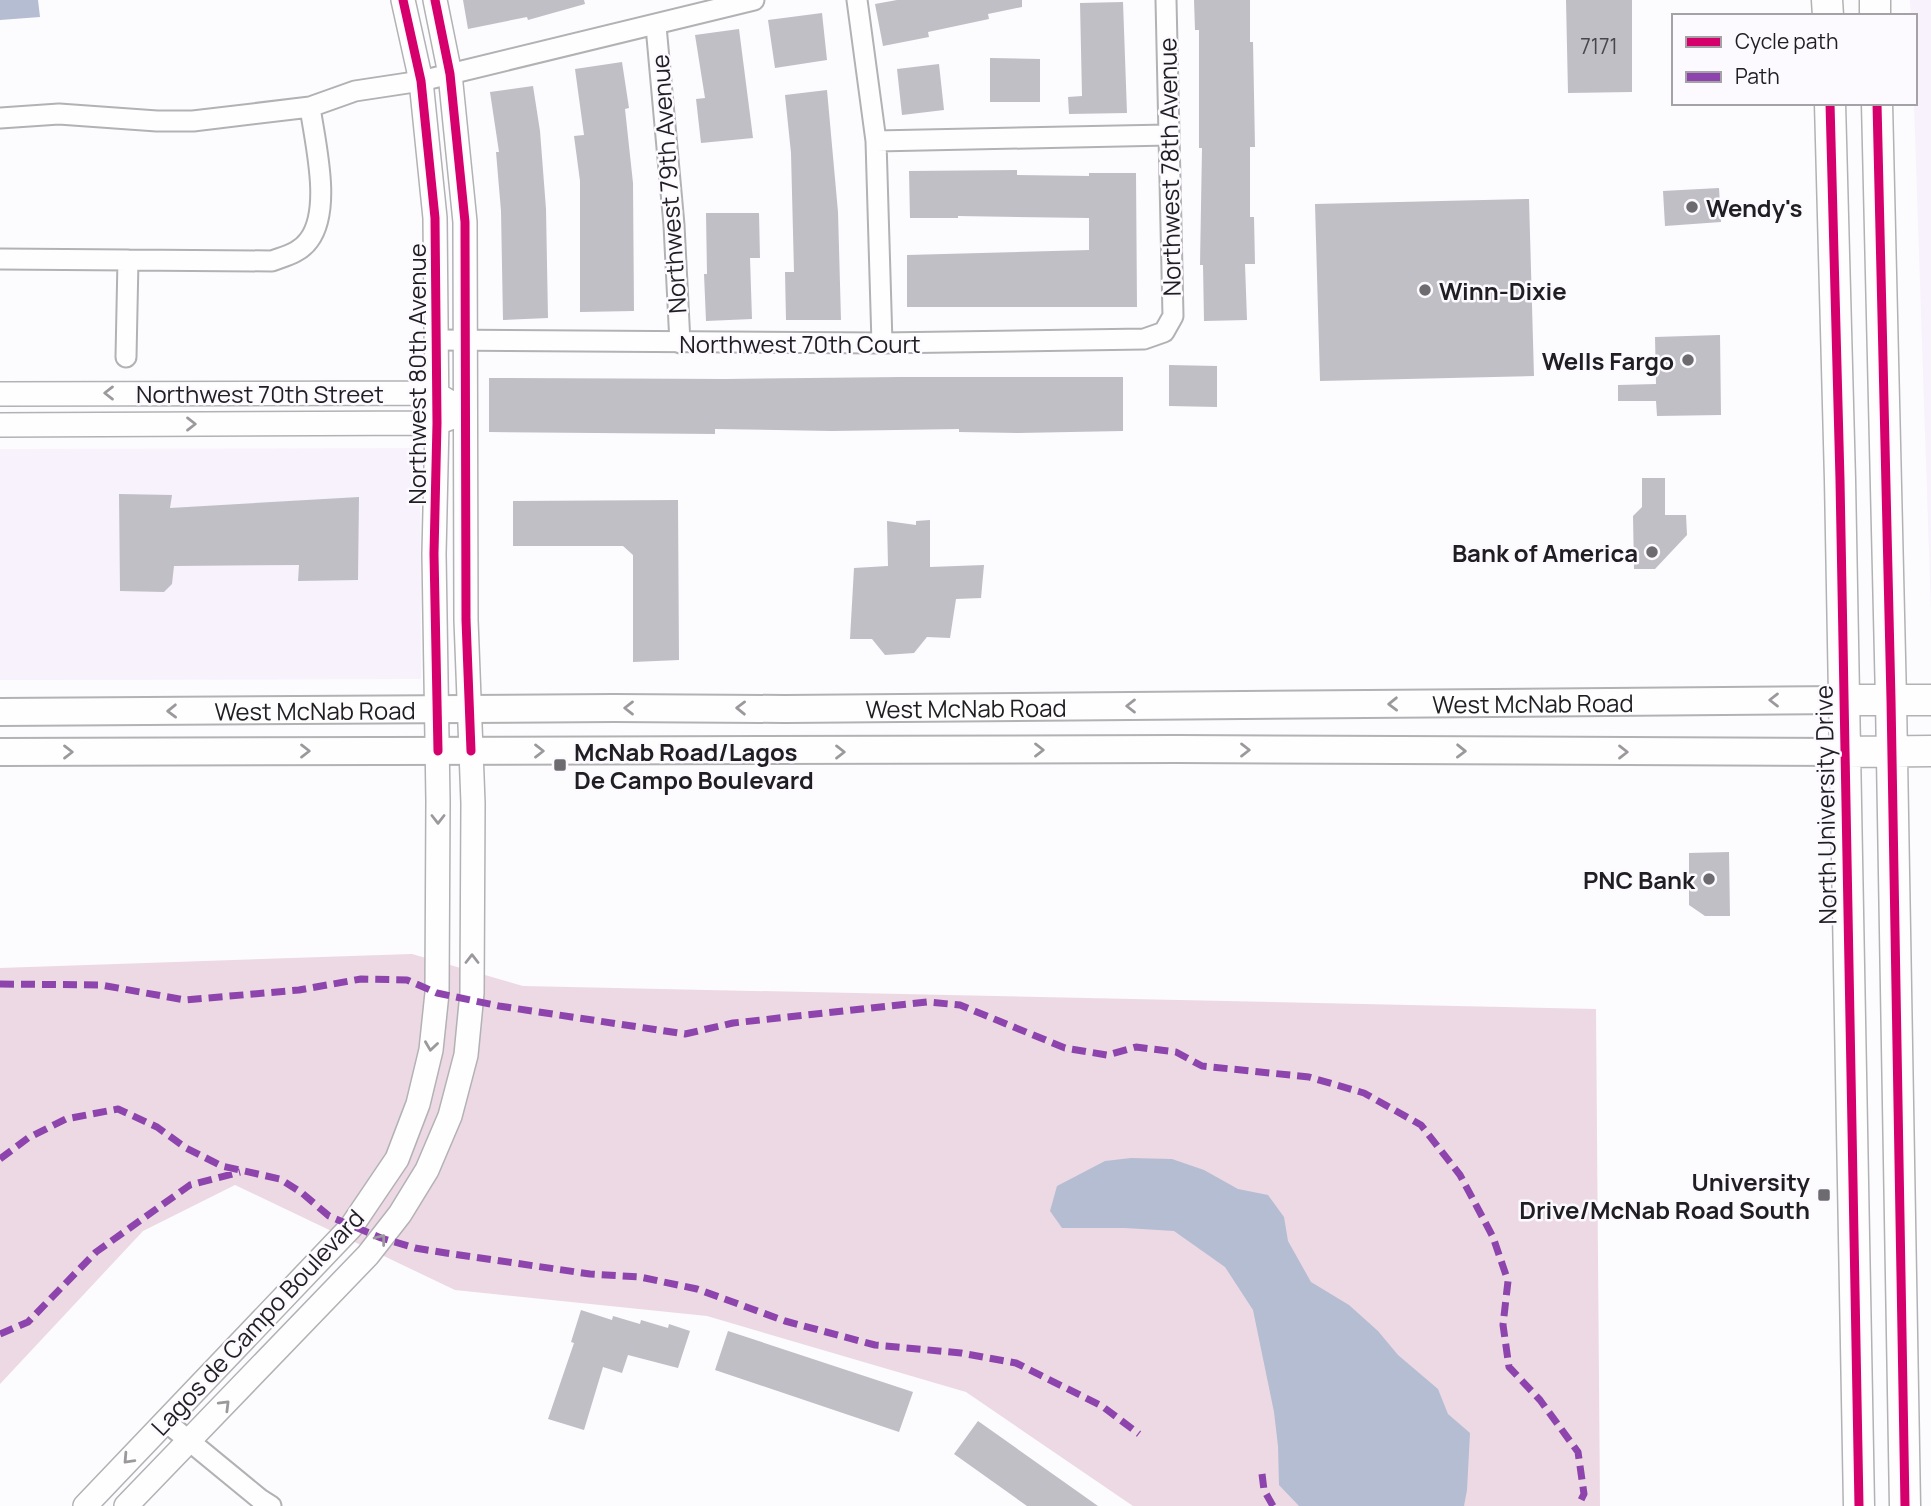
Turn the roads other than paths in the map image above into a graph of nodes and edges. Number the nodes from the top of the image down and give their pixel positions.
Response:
1 (403, 0) edge
2 (435, 0) edge
3 (754, 0) edge
4 (857, 0) edge
5 (1166, 0) edge
6 (656, 26) junction
7 (450, 74) junction
8 (421, 81) junction
9 (1877, 105) edge
10 (310, 107) junction
11 (1830, 114) edge
12 (0, 118) edge
13 (1168, 135) junction
14 (876, 141) junction
15 (1880, 204) junction
16 (0, 259) edge
17 (128, 260) junction
18 (1164, 332) joint
19 (435, 340) junction
20 (465, 341) junction
21 (680, 343) junction
22 (882, 343) junction
23 (126, 357) dead end
24 (435, 393) junction
25 (0, 394) edge
26 (466, 412) junction
27 (437, 423) junction
28 (0, 425) edge
29 (1843, 699) junction
30 (1891, 700) junction
31 (1931, 700) edge
32 (468, 708) junction
33 (918, 708) junction
34 (436, 709) junction
35 (0, 712) edge
36 (438, 751) junction
37 (471, 751) junction
38 (1892, 751) junction
39 (1931, 751) edge
40 (0, 752) edge
41 (809, 752) junction
42 (1843, 752) junction
43 (1900, 1243) junction
44 (1854, 1277) junction
45 (265, 1318) junction
46 (289, 1339) junction
47 (165, 1421) junction
48 (189, 1441) junction
49 (85, 1506) edge
50 (126, 1506) edge
51 (271, 1506) edge
52 (1859, 1506) edge
53 (1905, 1506) edge

1 - 8 street, Northwest 80th Avenue
2 - 7 street, Northwest 80th Avenue
3 - 6 street
4 - 14 street
5 - 13 street, Northwest 78th Avenue
6 - 7 street
6 - 21 street, Northwest 79th Avenue
7 - 8 street
7 - 20 street, Northwest 80th Avenue
8 - 10 street
8 - 19 street, Northwest 80th Avenue
9 - 15 main road
10 - 12 street
10 - 17 street
11 - 15 main road
11 - 29 main road, North University Drive
13 - 14 street
13 - 18 street, Northwest 78th Avenue
14 - 22 street
15 - 30 main road
16 - 17 street
17 - 23 street
18 - 22 street, Northwest 70th Court
19 - 20 street, Northwest 70th Court
19 - 24 street, Northwest 80th Avenue
20 - 21 street, Northwest 70th Court
20 - 26 street, Northwest 80th Avenue
21 - 22 street, Northwest 70th Court
24 -> 25 street, Northwest 70th Street
24 - 26 street
24 - 27 street, Northwest 80th Avenue
26 - 27 street, Northwest 70th Street
26 - 32 street, Northwest 80th Avenue
28 -> 27 street, Northwest 70th Street
27 - 34 street, Northwest 80th Avenue
29 - 30 main road, West McNab Road
29 -> 33 main road, West McNab Road
29 - 42 main road, North University Drive
30 - 31 main road, West McNab Road
30 - 38 main road
33 -> 32 main road, West McNab Road
32 - 34 main road, West McNab Road
32 - 37 street, Northwest 80th Avenue
33 - 41 main road
34 -> 35 main road, West McNab Road
34 - 36 street, Northwest 80th Avenue
36 - 37 main road, West McNab Road
40 -> 36 main road, West McNab Road
36 -> 45 street, Lagos de Campo Boulevard
37 -> 41 main road, West McNab Road
46 -> 37 street, Lagos de Campo Boulevard
38 - 39 main road, West McNab Road
38 - 42 main road, West McNab Road
38 - 43 main road
41 -> 42 main road, West McNab Road
42 - 44 main road, North University Drive
43 - 44 main road
43 - 53 main road
44 - 52 main road, North University Drive
45 - 46 street
45 - 47 street, Lagos de Campo Boulevard
48 -> 46 street, Lagos de Campo Boulevard
47 - 48 street
47 -> 49 street, Lagos de Campo Boulevard
48 - 50 street, Lagos de Campo Boulevard
48 - 51 street

